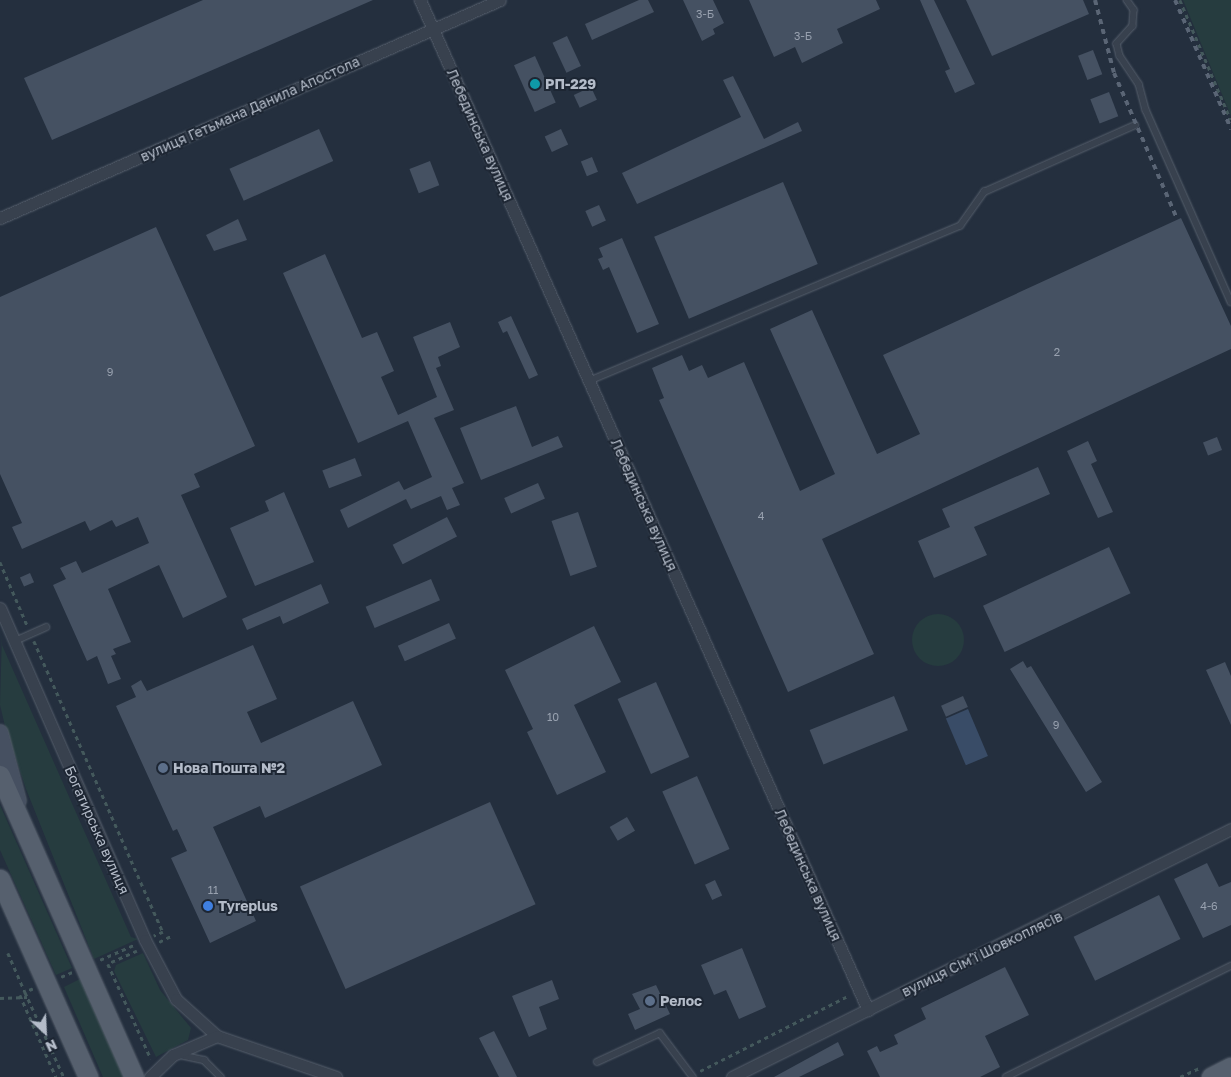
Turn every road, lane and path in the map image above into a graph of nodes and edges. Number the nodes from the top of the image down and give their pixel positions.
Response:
1 (420, 0) edge
2 (500, 0) edge
3 (1127, 0) edge
4 (1180, 0) edge
5 (433, 29) junction
6 (1231, 120) edge
7 (1135, 125) dead end
8 (0, 218) edge
9 (1231, 302) edge
10 (589, 381) junction
11 (0, 608) edge
12 (46, 627) dead end
13 (15, 641) junction
14 (0, 733) edge
15 (0, 775) edge
16 (1231, 829) edge
17 (27, 837) junction
18 (0, 879) edge
19 (163, 932) dead end
20 (171, 936) dead end
21 (8, 954) dead end
22 (108, 964) dead end
23 (1231, 966) edge
24 (26, 992) dead end
25 (20, 995) junction
26 (846, 997) dead end
27 (0, 998) edge
28 (868, 1010) junction
29 (217, 1036) junction
30 (173, 1055) junction
31 (597, 1062) dead end
32 (157, 1066) junction
33 (1231, 1067) edge
34 (693, 1076) edge
35 (56, 1077) edge
36 (64, 1077) edge
37 (88, 1077) edge
38 (134, 1077) edge
39 (150, 1077) edge
40 (221, 1077) edge
41 (336, 1077) edge
42 (732, 1077) edge
43 (1006, 1077) edge
44 (1211, 1077) edge

1 - 5 street, Лебединська вулиця
2 - 5 street, вулиця Гетьмана Данила Апостола
3 - 9 lane
4 - 6 path
5 - 8 street, вулиця Гетьмана Данила Апостола
5 - 10 street, Лебединська вулиця
7 - 10 lane
10 - 28 street, Лебединська вулиця
11 - 13 street, Богатирська вулиця
12 - 13 lane
13 - 29 street, Богатирська вулиця
14 - 17 main road
15 - 17 main road
16 - 28 street, вулиця Сімʼї Шовкоплясів
17 - 38 main road
18 - 37 main road
19 - 20 path
21 - 24 path
22 - 32 path
23 - 43 lane
25 - 27 path
25 - 35 path
25 - 36 path
26 - 34 path
28 - 42 street, вулиця Сімʼї Шовкоплясів
29 - 30 street
29 - 41 street
30 - 32 street
30 - 40 lane
31 - 34 lane
32 - 39 street
33 - 44 main road

